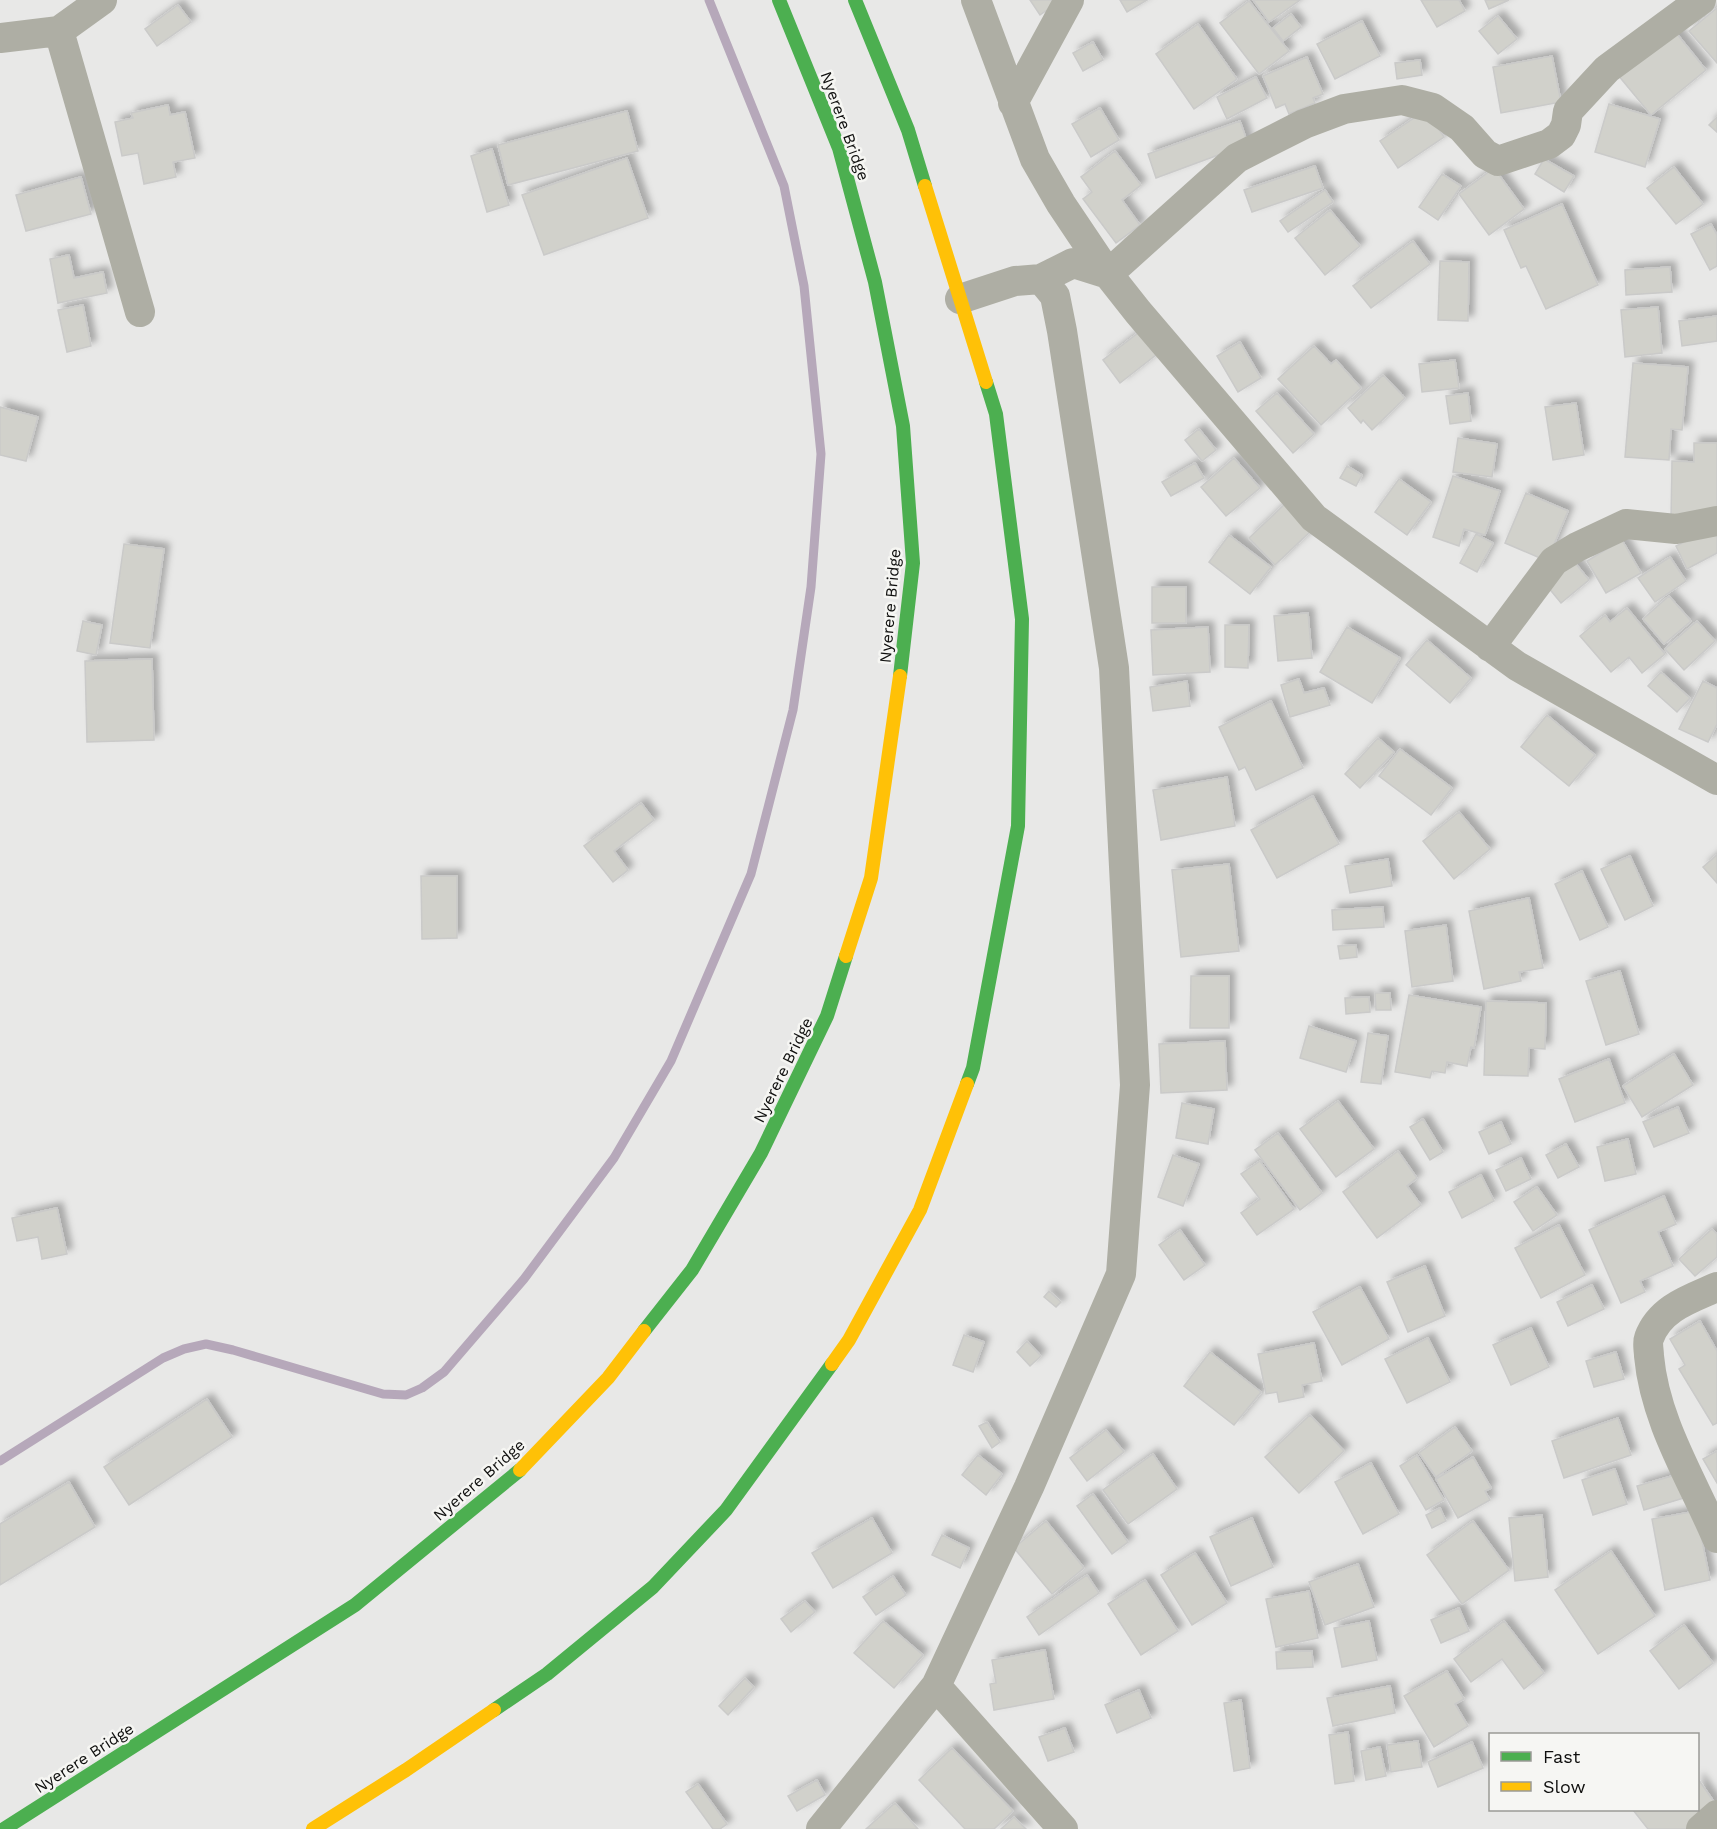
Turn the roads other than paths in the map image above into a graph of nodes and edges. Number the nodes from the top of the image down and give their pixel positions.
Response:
1 (102, 0) edge
2 (779, 0) edge
3 (855, 0) edge
4 (976, 0) edge
5 (1069, 0) edge
6 (1701, 0) edge
7 (59, 31) junction
8 (0, 38) edge
9 (1013, 103) junction
10 (1108, 274) junction
11 (1041, 279) junction
12 (960, 299) junction
13 (140, 312) dead end
14 (1717, 521) edge
15 (1491, 647) junction
16 (1717, 780) edge
17 (1717, 1287) edge
18 (1717, 1538) edge
19 (936, 1686) junction
20 (1717, 1815) edge
21 (4, 1829) edge
22 (313, 1829) edge
23 (821, 1829) edge
24 (1063, 1829) edge
25 (1701, 1829) edge

1 - 7 street
2 - 21 main road, Nyerere Bridge
3 - 12 main road
4 - 9 street
5 - 9 street
6 - 10 street
7 - 8 street
7 - 13 street
9 - 10 street
10 - 11 street
10 - 15 street
11 - 12 street
11 - 19 street
12 - 22 main road
14 - 15 street
15 - 16 street
17 - 18 street
19 - 23 street
19 - 24 street
20 - 25 street

